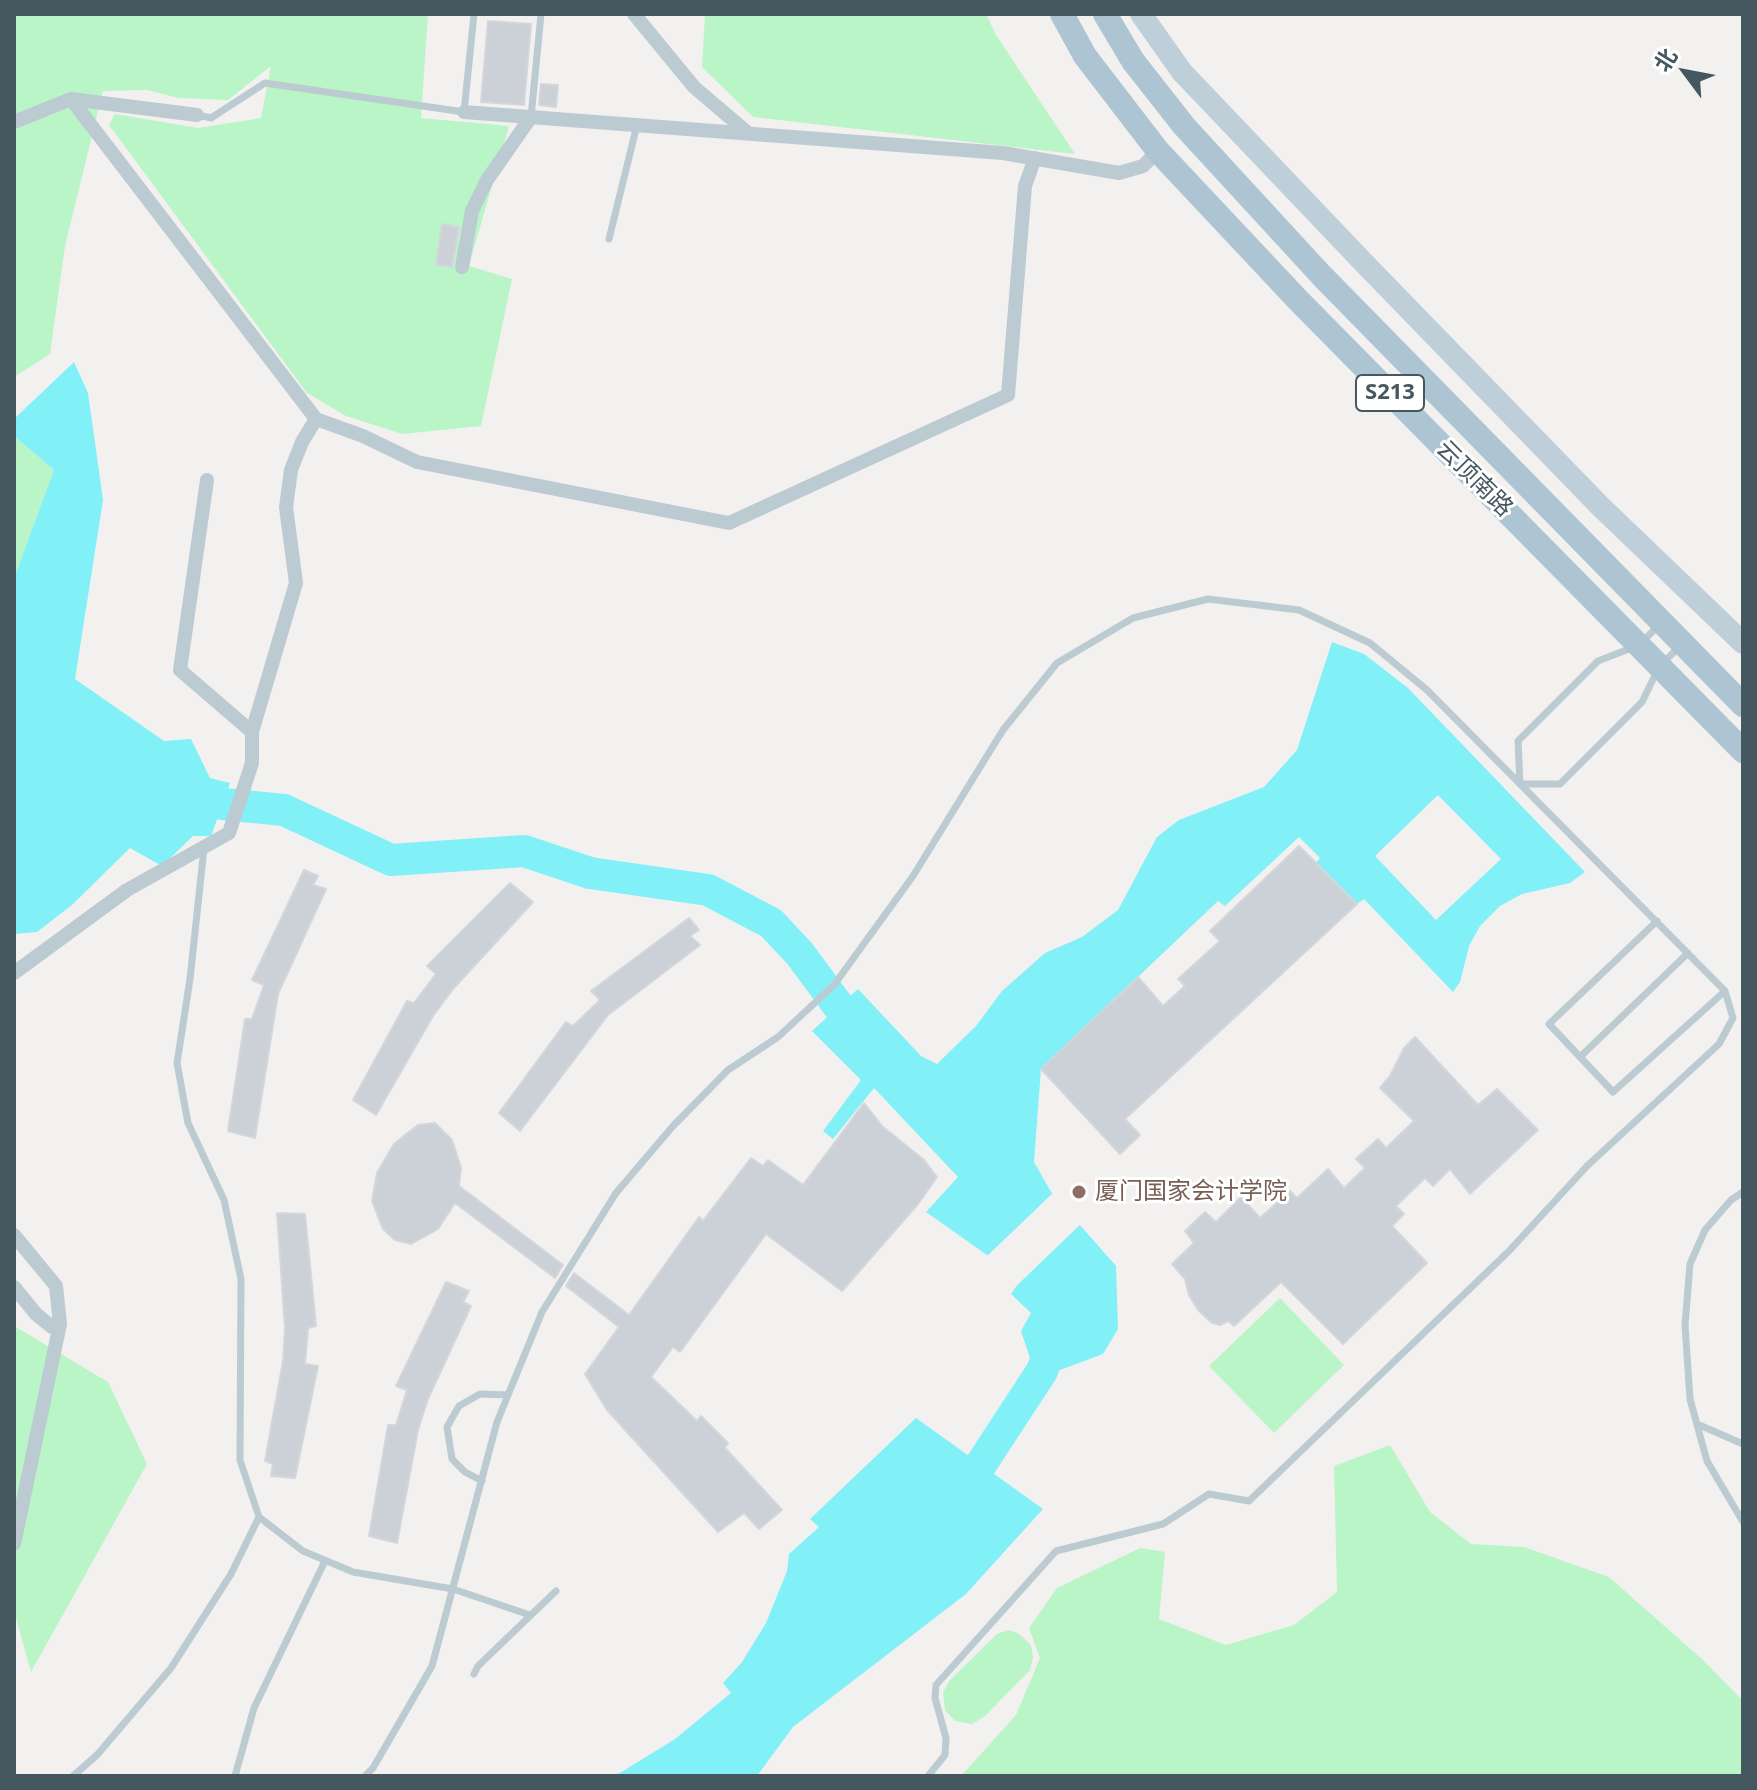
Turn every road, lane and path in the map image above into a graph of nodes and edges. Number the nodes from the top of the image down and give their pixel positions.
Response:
1 (474, 14) edge
2 (541, 14) edge
3 (634, 14) edge
4 (1062, 14) edge
5 (1105, 14) edge
6 (1141, 14) edge
7 (71, 99) junction
8 (464, 112) junction
9 (197, 115) joint
10 (531, 117) junction
11 (14, 122) edge
12 (637, 125) junction
13 (748, 133) junction
14 (1158, 151) junction
15 (1035, 158) junction
16 (609, 239) dead end
17 (462, 267) dead end
18 (1322, 276) junction
19 (1298, 300) junction
20 (316, 419) junction
21 (207, 480) dead end
22 (1660, 623) junction
23 (1743, 643) edge
24 (1639, 645) junction
25 (1681, 645) junction
26 (1659, 667) junction
27 (1743, 705) edge
28 (252, 732) junction
29 (1743, 751) edge
30 (1520, 784) junction
31 (204, 848) junction
32 (1657, 921) junction
33 (1688, 953) junction
34 (14, 973) edge
35 (1725, 991) junction
36 (1580, 1057) junction
37 (1743, 1192) edge
38 (14, 1235) edge
39 (14, 1287) edge
40 (60, 1324) junction
41 (508, 1395) junction
42 (1697, 1424) junction
43 (1743, 1444) edge
44 (482, 1481) junction
45 (259, 1517) junction
46 (1743, 1522) edge
47 (14, 1544) edge
48 (325, 1561) junction
49 (453, 1589) junction
50 (556, 1591) dead end
51 (530, 1615) junction
52 (474, 1674) dead end
53 (73, 1776) edge
54 (235, 1776) edge
55 (365, 1776) edge
56 (928, 1776) edge

1 - 8 lane
2 - 10 lane
3 - 13 street
4 - 14 main road, 云顶南路 / S213
5 - 18 main road, 云顶南路 / S213
6 - 23 street
7 - 9 street
7 - 11 street
7 - 20 street
8 - 9 lane
8 - 10 street
10 - 12 street
10 - 17 street
12 - 13 street
12 - 16 lane
13 - 15 street
14 - 15 street
14 - 19 main road, 云顶南路 / S213
15 - 20 street
18 - 19 main road
18 - 22 main road, 云顶南路 / S213
19 - 24 main road, 云顶南路 / S213
20 - 28 street
21 - 28 street
22 - 24 lane
22 - 25 main road, 云顶南路 / S213
24 - 26 main road, 云顶南路 / S213
24 - 30 lane
25 - 26 lane
25 - 27 main road, 云顶南路 / S213
26 - 29 main road, 云顶南路 / S213
26 - 30 lane
28 - 31 street
30 - 32 lane
30 - 41 lane
31 - 34 street
31 - 45 lane
32 - 33 lane
32 - 36 lane
33 - 35 lane
33 - 36 lane
35 - 36 lane
35 - 56 lane
37 - 42 lane
38 - 40 street
39 - 40 street
40 - 47 street
41 - 44 lane
41 - 44 lane
42 - 43 lane
42 - 46 lane
44 - 49 lane
45 - 48 lane
45 - 53 lane
48 - 49 lane
48 - 54 lane
49 - 51 lane
49 - 55 lane
50 - 51 lane
51 - 52 lane

